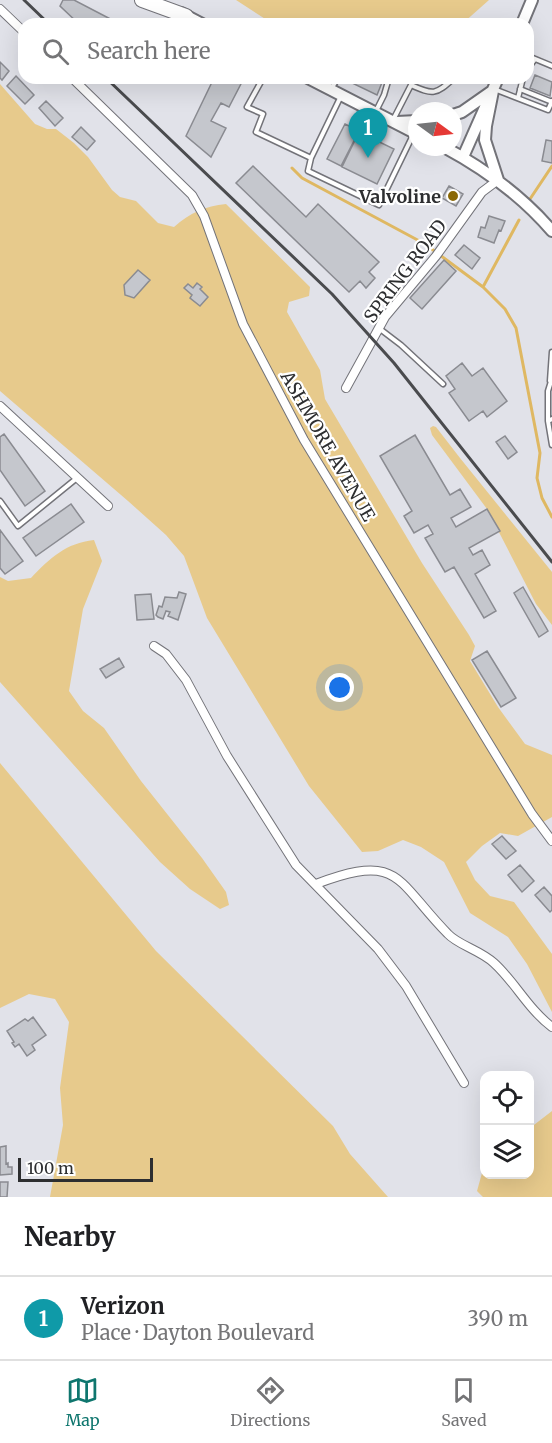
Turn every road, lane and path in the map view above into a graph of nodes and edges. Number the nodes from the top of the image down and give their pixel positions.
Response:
1 (142, 0) edge
2 (161, 0) edge
3 (532, 0) edge
4 (0, 9) edge
5 (186, 16) junction
6 (190, 18) edge
7 (524, 18) edge
8 (18, 26) edge
9 (535, 59) edge
10 (552, 66) edge
11 (78, 84) edge
12 (260, 84) edge
13 (321, 84) edge
14 (334, 84) edge
15 (387, 84) edge
16 (448, 84) edge
17 (496, 84) edge
18 (521, 84) edge
19 (331, 89) junction
20 (520, 89) junction
21 (493, 90) junction
22 (342, 95) junction
23 (519, 98) junction
24 (552, 101) edge
25 (376, 112) junction
26 (462, 112) edge
27 (395, 121) junction
28 (408, 126) edge
29 (408, 145) edge
30 (460, 156) edge
31 (311, 158) junction
32 (463, 158) junction
33 (498, 180) junction
34 (552, 231) edge
35 (380, 329) junction
36 (552, 352) edge
37 (551, 380) edge
38 (443, 384) dead end
39 (346, 388) dead end
40 (0, 406) edge
41 (550, 420) edge
42 (552, 446) edge
43 (77, 478) junction
44 (0, 501) edge
45 (108, 506) dead end
46 (154, 646) dead end
47 (552, 841) edge
48 (316, 884) junction
49 (552, 1027) edge
50 (464, 1083) dead end

1 - 5 highway
2 - 5 main road
3 - 7 main road
4 - 8 street
5 - 6 main road
9 - 10 lane
11 - 47 street, ASHMORE AVENUE
12 - 31 lane
13 - 19 main road
14 - 19 lane
15 - 25 lane
16 - 27 lane
17 - 21 main road
18 - 20 lane
19 - 22 main road
20 - 23 lane
20 - 24 lane
21 - 23 lane
21 - 26 main road
21 - 32 main road
21 - 33 main road
22 - 25 main road
22 - 31 lane
23 - 24 lane
25 - 27 main road
27 - 28 main road
29 - 31 lane
30 - 32 main road
32 - 33 main road
33 - 34 main road
33 - 35 street, SPRING ROAD
35 - 38 lane
35 - 39 street, SPRING ROAD
36 - 37 lane
37 - 41 lane
40 - 43 street
41 - 42 lane
43 - 44 lane
43 - 45 street
46 - 48 street
48 - 49 street
48 - 50 street

